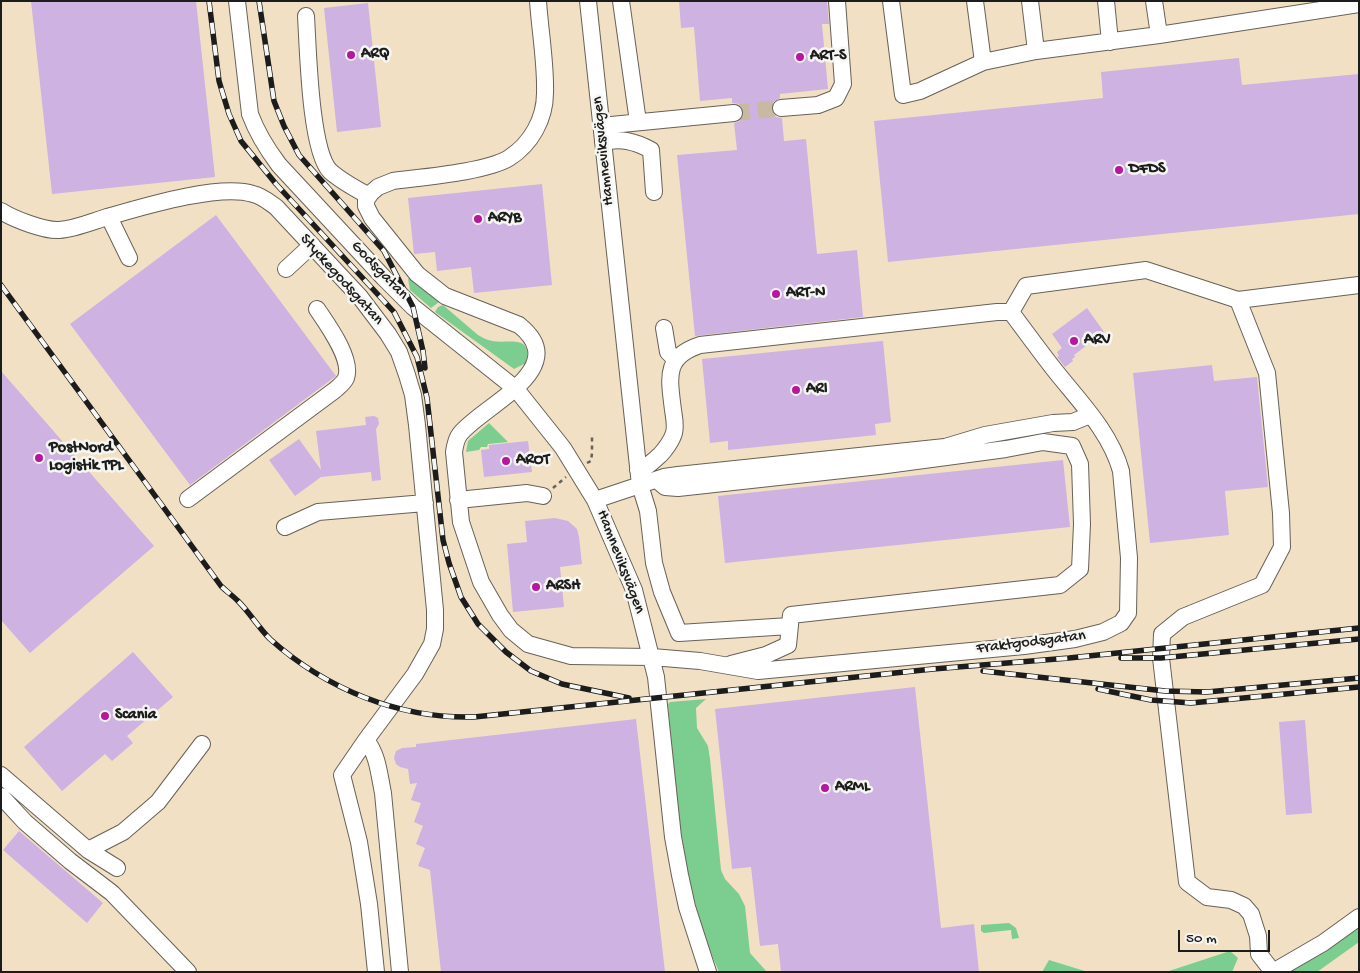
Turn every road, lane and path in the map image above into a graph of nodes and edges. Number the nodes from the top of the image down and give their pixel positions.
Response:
1 (237, 1) edge
2 (538, 1) edge
3 (588, 1) edge
4 (621, 1) edge
5 (837, 1) edge
6 (891, 1) edge
7 (975, 1) edge
8 (1030, 1) edge
9 (1106, 1) edge
10 (1154, 1) edge
11 (1359, 4) edge
12 (306, 16) dead end
13 (1159, 35) junction
14 (1110, 42) junction
15 (1036, 51) junction
16 (983, 62) junction
17 (781, 108) tunnel mouth
18 (734, 113) tunnel mouth
19 (638, 122) junction
20 (602, 134) junction
21 (654, 192) dead end
22 (369, 196) junction
23 (1, 211) edge
24 (109, 217) junction
25 (312, 246) junction
26 (129, 258) dead end
27 (286, 269) dead end
28 (1359, 285) edge
29 (1238, 300) junction
30 (316, 309) dead end
31 (1011, 312) junction
32 (664, 328) dead end
33 (675, 359) junction
34 (516, 389) junction
35 (1090, 415) junction
36 (592, 437) dead end
37 (576, 469) junction
38 (639, 478) junction
39 (656, 480) junction
40 (543, 496) joint
41 (188, 499) dead end
42 (458, 500) junction
43 (595, 500) junction
44 (425, 503) junction
45 (286, 528) dead end
46 (790, 626) junction
47 (652, 657) junction
48 (724, 666) junction
49 (366, 740) junction
50 (202, 744) dead end
51 (1, 775) edge
52 (1, 796) edge
53 (88, 850) junction
54 (117, 868) dead end
55 (1359, 917) edge
56 (188, 972) edge
57 (376, 972) edge
58 (400, 972) edge
59 (708, 972) edge
60 (1273, 972) edge

1 - 34 street, Godsgatan
2 - 22 street
3 - 20 street, Hamneviksvägen
4 - 19 street
5 - 17 street
6 - 16 street
7 - 16 street
8 - 15 street
9 - 14 street
10 - 13 street
11 - 13 street
12 - 22 street
13 - 14 street
14 - 15 street
15 - 16 street
18 - 19 street
19 - 20 street
20 - 21 street
20 - 38 street, Hamneviksvägen
22 - 34 street, Fraktgodsgatan
23 - 24 street, Styckegodsgatan
24 - 25 street, Styckegodsgatan
24 - 26 street
25 - 27 street
25 - 44 street, Styckegodsgatan
28 - 29 street
29 - 31 street
29 - 60 street
30 - 41 street
31 - 33 street
31 - 35 street, Fraktgodsgatan
32 - 33 street
33 - 38 street
34 - 37 street, Godsgatan
34 - 42 street, Fraktgodsgatan
35 - 39 street
35 - 48 street, Fraktgodsgatan
36 - 37 path
37 - 40 path
37 - 43 street, Godsgatan
38 - 39 street
38 - 43 street, Hamneviksvägen
38 - 46 street
39 - 46 street
40 - 42 street
42 - 47 street, Fraktgodsgatan
43 - 47 street, Hamneviksvägen
44 - 45 street
44 - 49 street, Styckegodsgatan
46 - 48 street
47 - 48 street, Fraktgodsgatan
47 - 59 street, Hamneviksvägen
49 - 57 street, Styckegodsgatan
49 - 58 street
50 - 53 street
51 - 53 street
52 - 56 street
53 - 54 street
55 - 60 street

